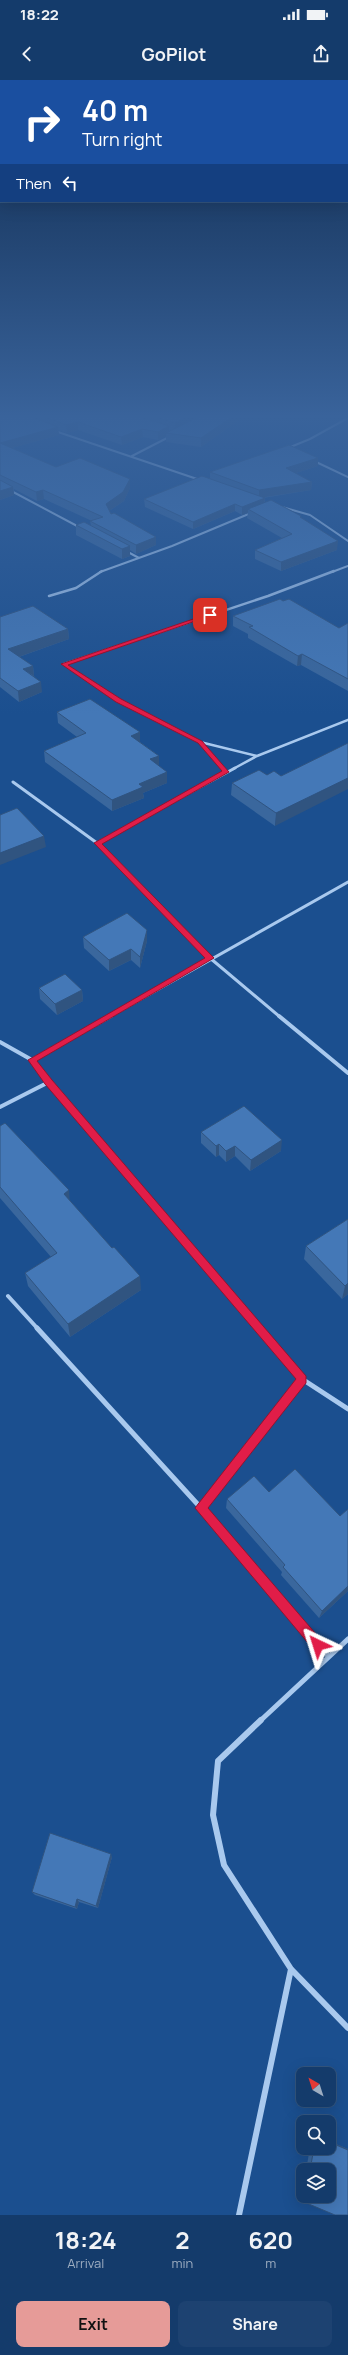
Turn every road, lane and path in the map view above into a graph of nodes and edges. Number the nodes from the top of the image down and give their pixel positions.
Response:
1 (57, 515) edge
2 (248, 515) edge
3 (310, 515) edge
4 (84, 529) edge
5 (348, 541) edge
6 (119, 547) edge
7 (140, 558) junction
8 (348, 566) edge
9 (49, 596) dead end
10 (348, 720) edge
11 (200, 742) junction
12 (257, 756) junction
13 (226, 772) junction
14 (12, 782) dead end
15 (97, 843) junction
16 (348, 882) edge
17 (210, 958) junction
18 (0, 1042) edge
19 (32, 1060) junction
20 (348, 1073) edge
21 (48, 1082) junction
22 (0, 1107) edge
23 (8, 1296) dead end
24 (302, 1379) junction
25 (348, 1409) edge
26 (201, 1508) junction
27 (348, 1639) edge
28 (328, 1656) junction
29 (291, 1969) junction
30 (348, 2028) edge
31 (239, 2215) edge

1 - 4 street
2 - 7 street
3 - 5 street
6 - 7 street
7 - 9 street
8 - 11 street
10 - 12 street
11 - 12 street
11 - 13 street
12 - 13 street
13 - 15 street
14 - 15 street
15 - 17 street
16 - 17 street
17 - 19 street
17 - 20 street
18 - 19 street
19 - 21 street
21 - 22 street
21 - 24 street
23 - 26 street
24 - 25 street
24 - 26 street
26 - 28 street
27 - 28 street
28 - 29 street
29 - 30 street
29 - 31 street

